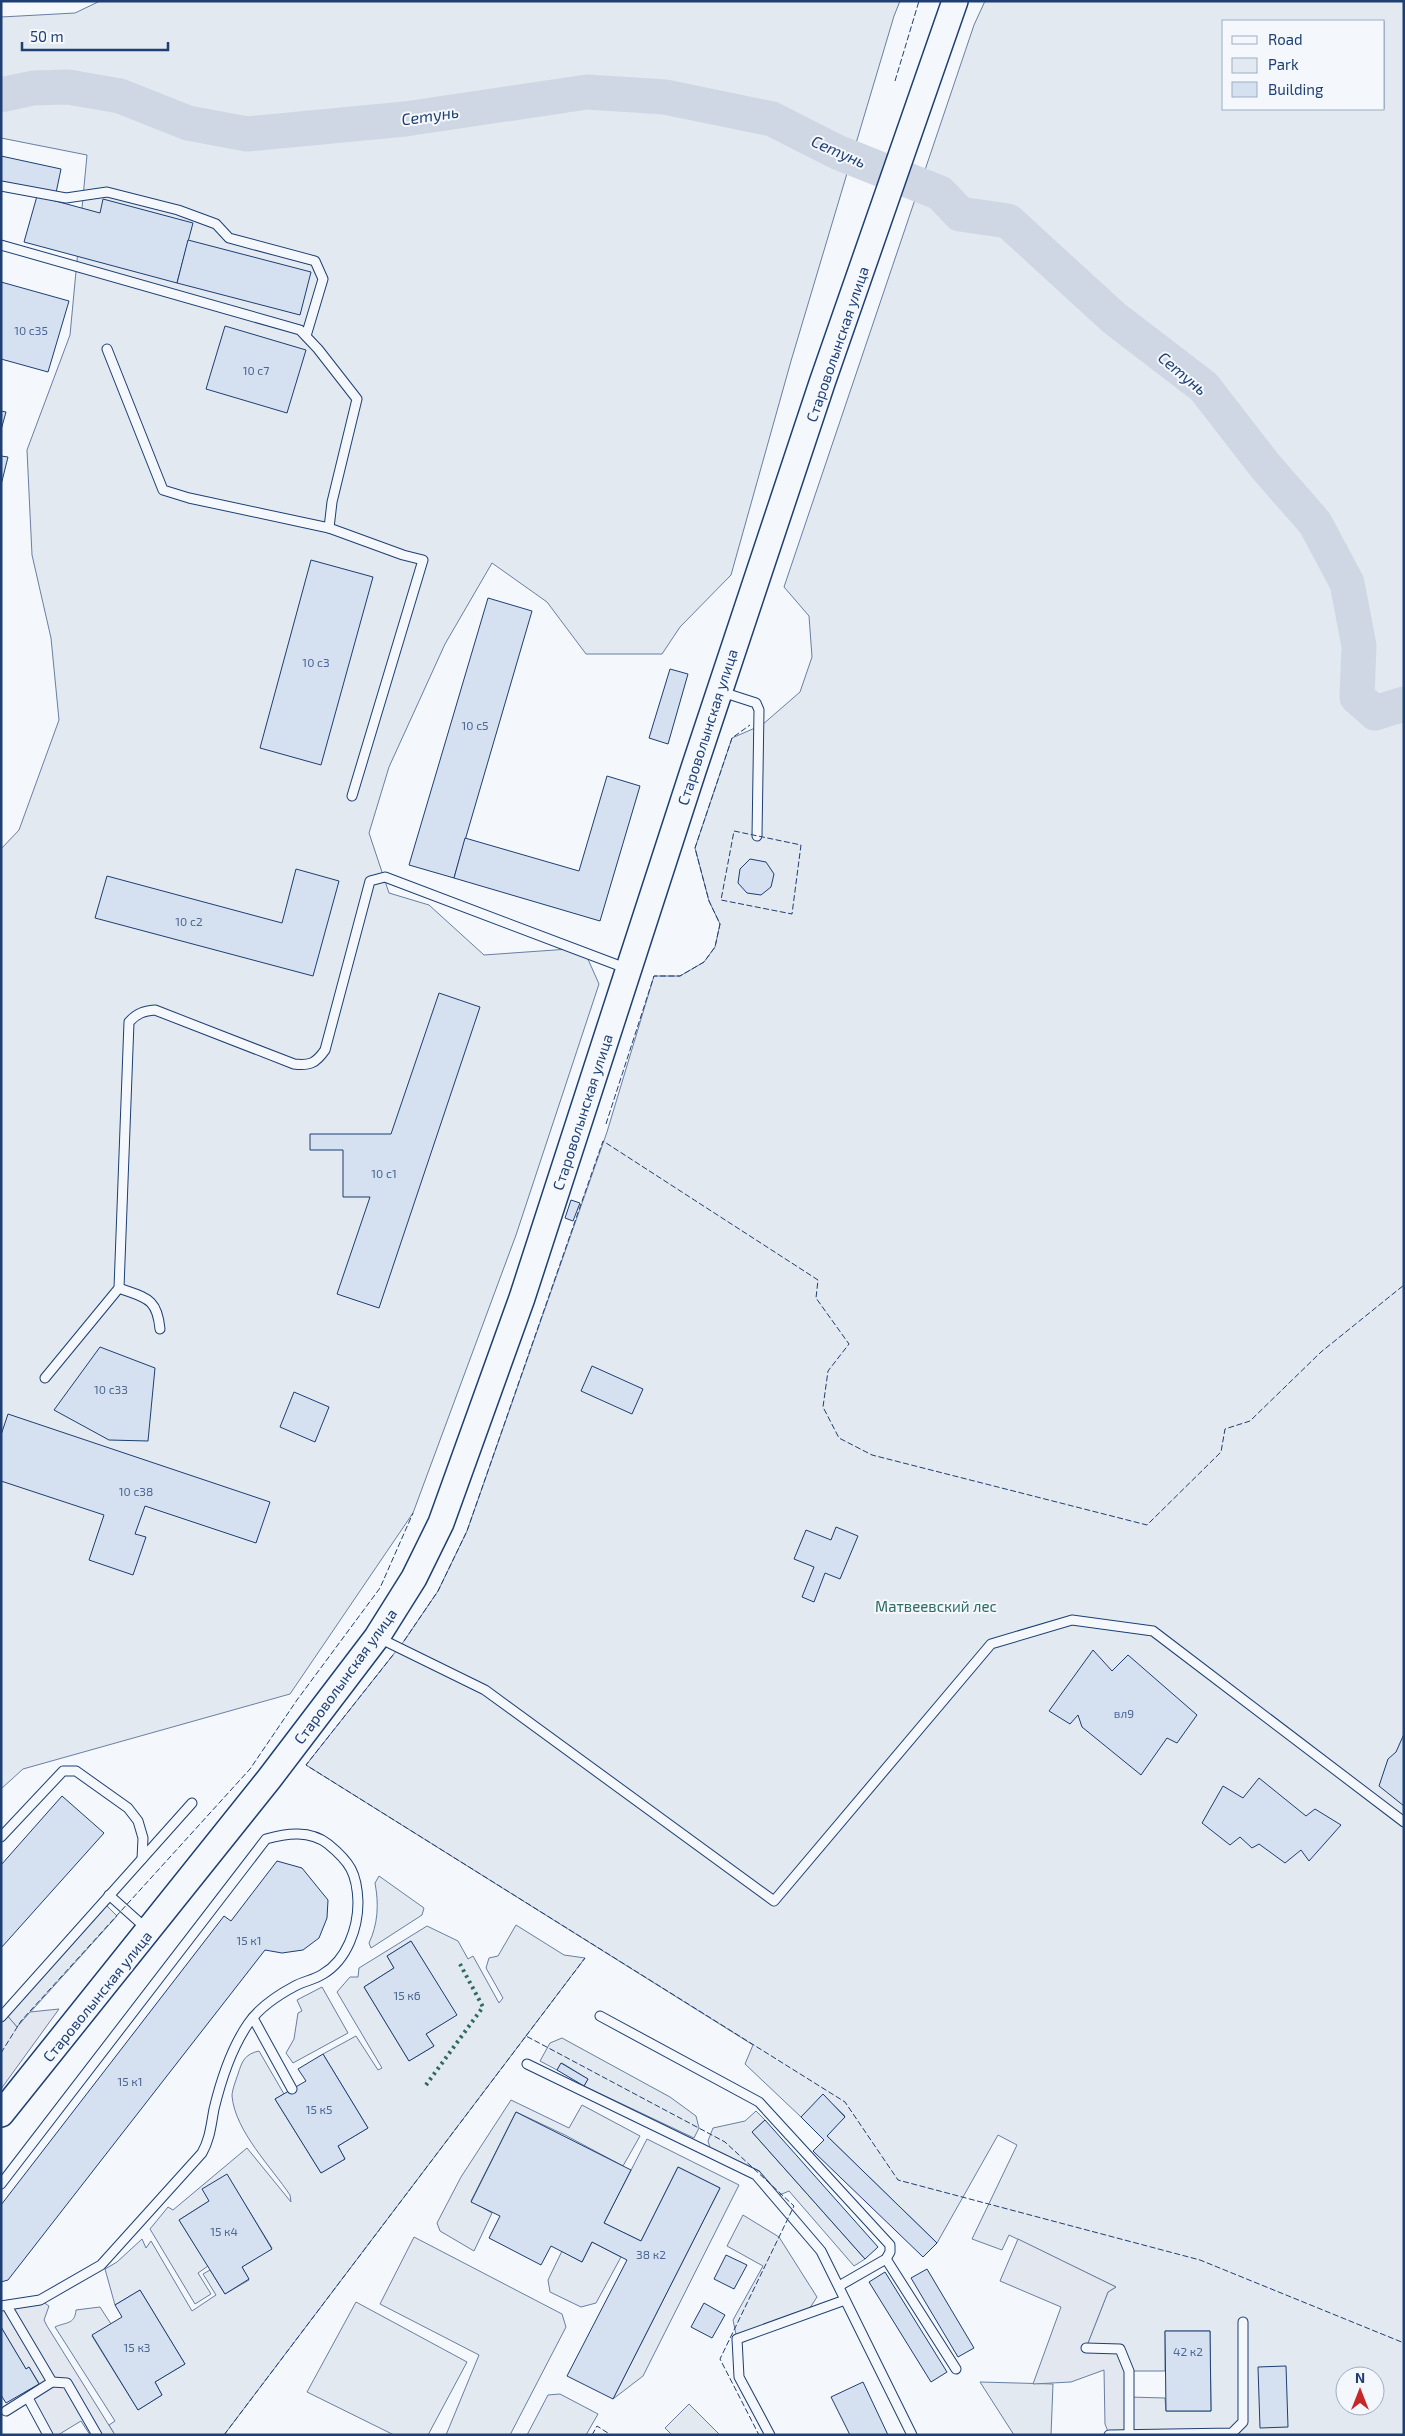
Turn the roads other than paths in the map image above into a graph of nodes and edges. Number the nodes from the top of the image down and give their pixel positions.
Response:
1 (954, 1) edge
2 (1, 186) edge
3 (1, 245) edge
4 (306, 336) junction
5 (107, 349) dead end
6 (329, 528) junction
7 (719, 691) junction
8 (352, 796) dead end
9 (757, 836) dead end
10 (628, 969) junction
11 (119, 1288) junction
12 (160, 1328) dead end
13 (45, 1378) dead end
14 (377, 1637) junction
15 (192, 1803) dead end
16 (1404, 1822) edge
17 (1, 1837) edge
18 (142, 1859) junction
19 (109, 1895) junction
20 (149, 1931) junction
21 (1, 2016) edge
22 (600, 2016) dead end
23 (254, 2018) junction
24 (526, 2064) dead end
25 (292, 2089) dead end
26 (1, 2114) edge
27 (1, 2184) edge
28 (886, 2259) junction
29 (839, 2286) junction
30 (845, 2300) junction
31 (4, 2306) edge
32 (1243, 2322) dead end
33 (1086, 2348) dead end
34 (956, 2370) dead end
35 (52, 2382) junction
36 (28, 2398) junction
37 (6, 2411) dead end
38 (1129, 2434) edge
39 (48, 2435) edge
40 (97, 2435) edge
41 (770, 2435) edge
42 (912, 2435) edge
43 (1109, 2435) edge

1 - 7 street, Староволынская улица
2 - 4 lane
3 - 4 lane
4 - 6 lane
5 - 6 lane
6 - 8 lane
7 - 9 lane
7 - 10 street, Староволынская улица
10 - 11 lane
10 - 14 street, Староволынская улица
11 - 12 lane
11 - 13 lane
14 - 16 lane
14 - 20 street, Староволынская улица
15 - 18 lane
17 - 18 lane
18 - 19 lane
19 - 20 lane
19 - 21 lane
20 - 26 street, Староволынская улица
22 - 28 lane
23 - 25 lane
23 - 27 lane
23 - 31 lane
24 - 29 lane
28 - 29 lane
28 - 34 lane
29 - 30 lane
30 - 41 lane
30 - 42 lane
31 - 35 lane
32 - 38 lane
33 - 38 lane
35 - 36 lane
35 - 40 lane
36 - 37 lane
36 - 39 lane
38 - 43 lane

